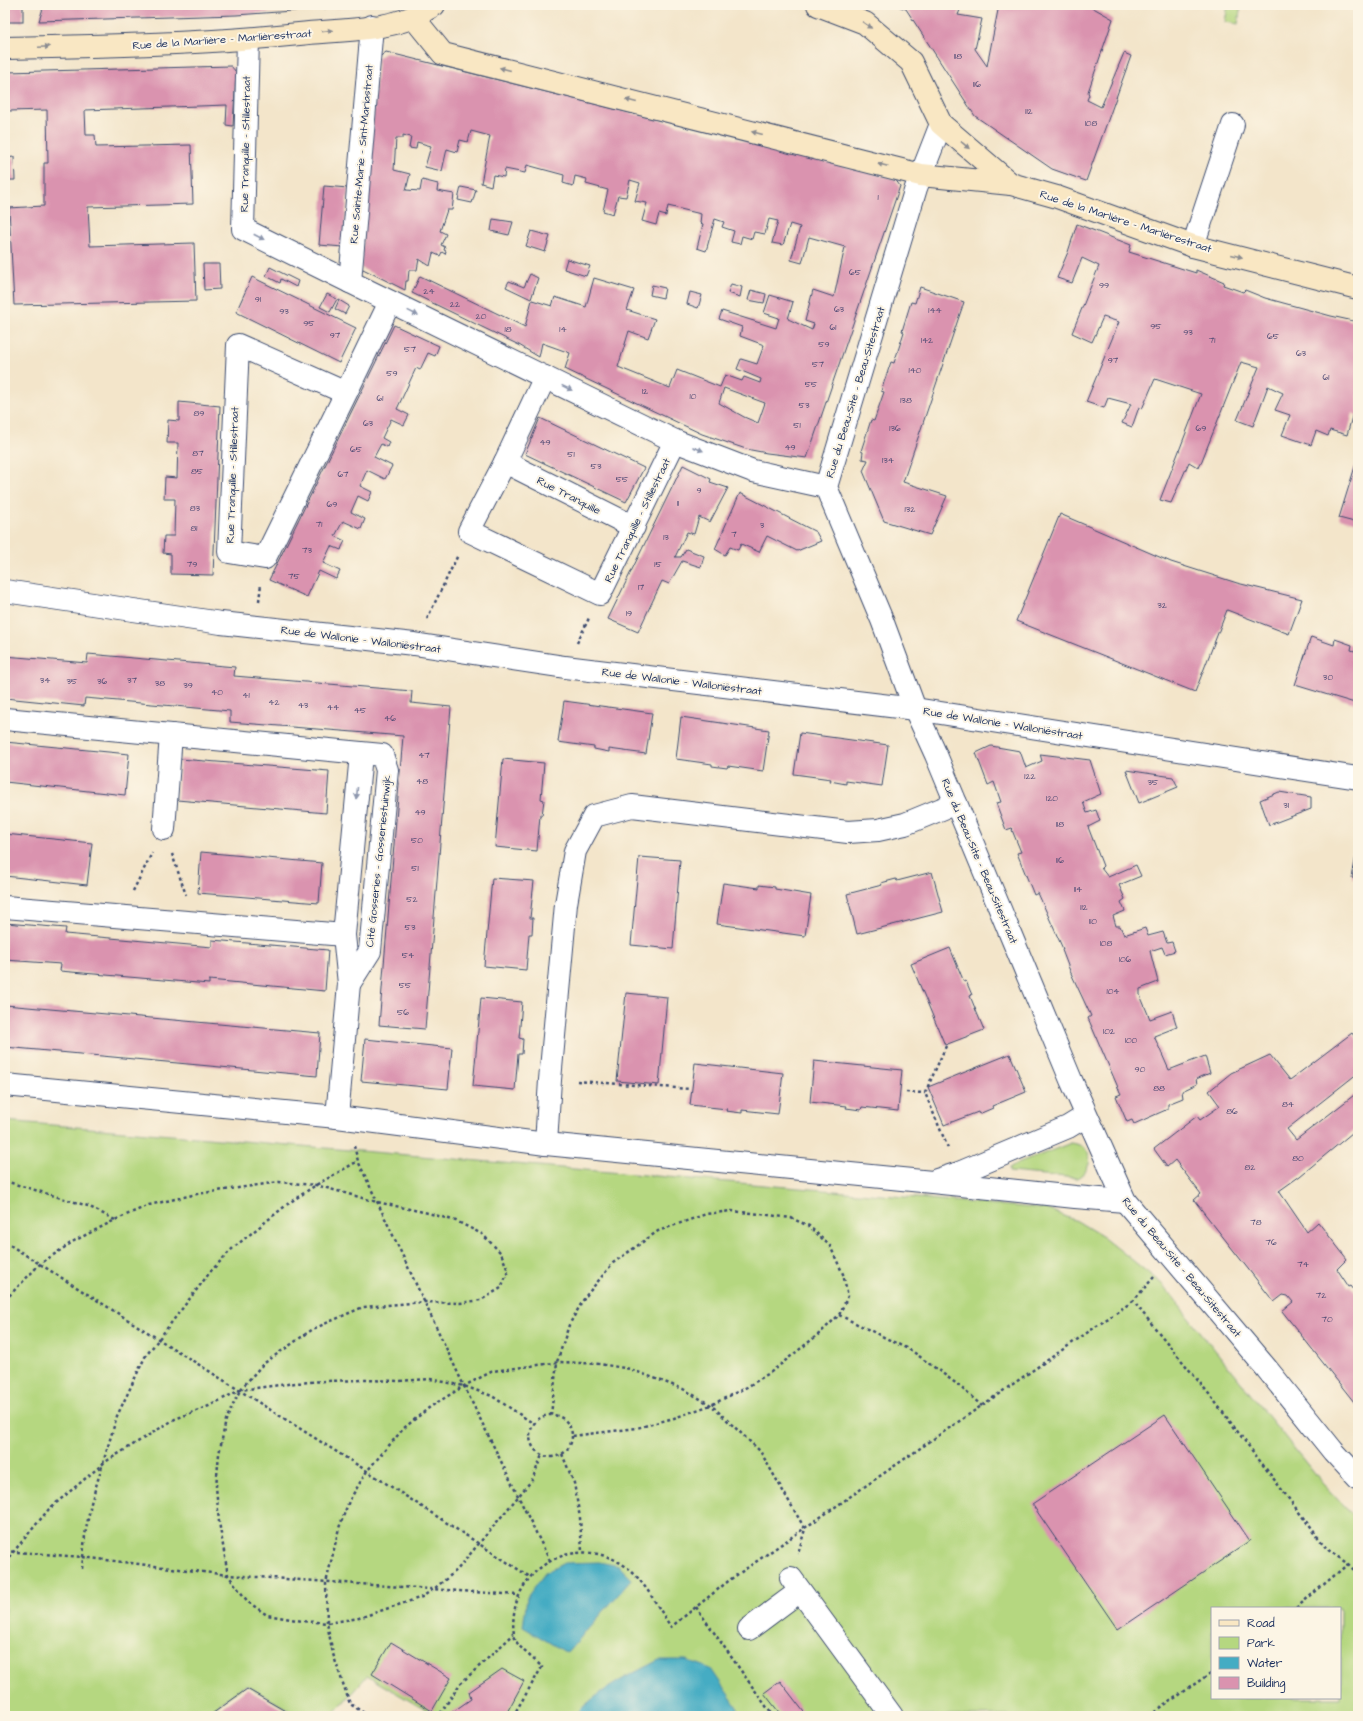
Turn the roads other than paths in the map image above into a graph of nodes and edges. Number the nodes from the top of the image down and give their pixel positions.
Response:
1 (434, 5) edge
2 (818, 5) edge
3 (413, 17) junction
4 (372, 26) junction
5 (248, 39) junction
6 (5, 48) edge
7 (941, 124) junction
8 (1233, 125) dead end
9 (921, 175) junction
10 (1011, 184) junction
11 (1193, 246) junction
12 (350, 282) junction
13 (1358, 288) edge
14 (390, 302) junction
15 (545, 377) junction
16 (346, 393) junction
17 (675, 441) junction
18 (504, 462) junction
19 (826, 487) junction
20 (634, 527) junction
21 (5, 591) edge
22 (915, 709) junction
23 (5, 719) edge
24 (171, 735) junction
25 (361, 754) junction
26 (1358, 778) edge
27 (956, 803) junction
28 (164, 829) road end
29 (5, 907) edge
30 (344, 935) junction
31 (349, 984) junction
32 (5, 1085) edge
33 (1086, 1116) junction
34 (346, 1118) junction
35 (546, 1144) junction
36 (932, 1182) junction
37 (1124, 1201) junction
38 (1358, 1478) edge
39 (749, 1629) dead end
40 (892, 1716) edge

1 - 3 street, Rue de la Marlière - Marlièrestraat
2 -> 7 street, Rue de la Marlière - Marlièrestraat
3 - 4 street, Rue de la Marlière - Marlièrestraat
9 -> 3 street, Rue de la Marlière - Marlièrestraat
5 -> 4 street, Rue de la Marlière - Marlièrestraat
4 - 12 street, Rue Sainte-Marie - Sint-Mariastraat
6 -> 5 street, Rue de la Marlière - Marlièrestraat
5 -> 12 street, Rue Tranquille - Stillestraat
7 - 9 street
7 -> 10 street, Rue de la Marlière - Marlièrestraat
8 - 11 street
9 - 10 street, Rue de la Marlière - Marlièrestraat
9 - 19 street, Rue du Beau-Site - Beau-Sitestraat
10 - 11 street, Rue de la Marlière - Marlièrestraat
11 -> 13 street, Rue de la Marlière - Marlièrestraat
12 - 14 street, Rue Tranquille - Stillestraat
14 -> 15 street, Rue Tranquille - Stillestraat
14 - 16 street
15 -> 17 street, Rue Tranquille - Stillestraat
15 - 18 street
16 - 16 street, Rue Tranquille - Stillestraat
17 -> 19 street, Rue Tranquille - Stillestraat
17 - 20 street, Rue Tranquille - Stillestraat
18 - 20 street, Rue Tranquille
18 - 20 street, Rue Tranquille - Stillestraat
19 - 22 street, Rue du Beau-Site - Beau-Sitestraat
21 - 22 street, Rue de Wallonie - Walloniëstraat
22 - 26 street, Rue de Wallonie - Walloniëstraat
22 - 27 street, Rue du Beau-Site - Beau-Sitestraat
23 - 24 street, Cité Gosseries - Gosseriestuinwijk
24 - 25 street, Cité Gosseries - Gosseriestuinwijk
24 - 28 street
25 -> 30 street, Cité Gosseries - Gosseriestuinwijk
25 - 31 street, Cité Gosseries - Gosseriestuinwijk
27 - 33 street, Rue du Beau-Site - Beau-Sitestraat
27 - 35 street
29 - 30 street
30 - 31 street, Cité Gosseries - Gosseriestuinwijk
31 - 34 street, Cité Gosseries - Gosseriestuinwijk
32 - 34 street
33 - 36 street
33 - 37 street, Rue du Beau-Site - Beau-Sitestraat
34 - 35 street
35 - 36 street
36 - 37 street
37 - 38 street, Rue du Beau-Site - Beau-Sitestraat
39 - 40 street

